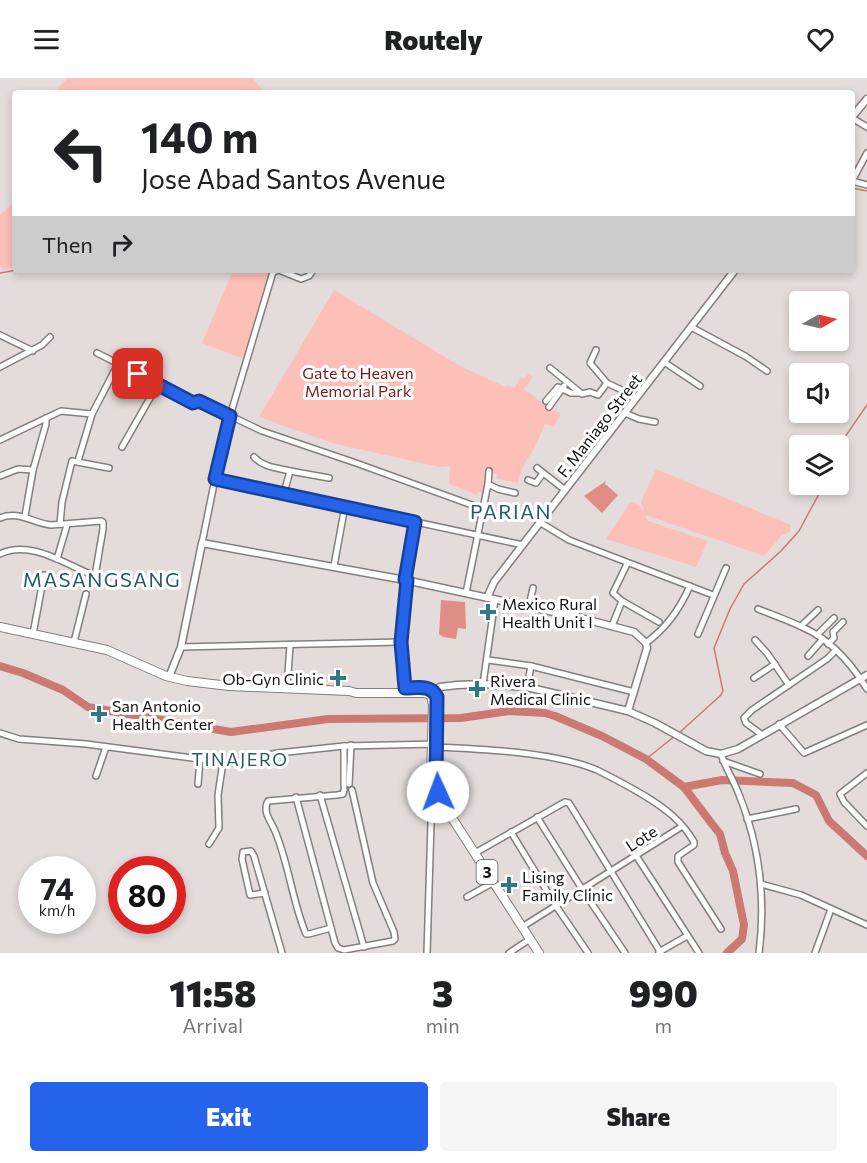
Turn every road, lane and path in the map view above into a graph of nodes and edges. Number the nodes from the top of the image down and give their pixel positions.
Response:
1 (867, 99) edge
2 (855, 114) edge
3 (867, 153) edge
4 (855, 175) edge
5 (273, 273) edge
6 (286, 273) edge
7 (311, 273) edge
8 (733, 273) edge
9 (691, 327) junction
10 (0, 334) edge
11 (50, 338) dead end
12 (596, 350) dead end
13 (33, 351) junction
14 (98, 353) dead end
15 (664, 362) junction
16 (118, 364) junction
17 (0, 367) edge
18 (550, 368) dead end
19 (767, 371) dead end
20 (567, 382) junction
21 (158, 384) junction
22 (607, 384) junction
23 (700, 386) dead end
24 (562, 389) junction
25 (579, 393) junction
26 (635, 400) junction
27 (547, 404) dead end
28 (625, 413) junction
29 (92, 414) junction
30 (230, 416) junction
31 (46, 418) junction
32 (655, 422) dead end
33 (0, 440) edge
34 (122, 447) dead end
35 (254, 457) dead end
36 (78, 461) junction
37 (109, 468) dead end
38 (537, 468) dead end
39 (33, 470) junction
40 (290, 471) junction
41 (489, 471) dead end
42 (543, 473) junction
43 (0, 477) edge
44 (329, 478) dead end
45 (215, 479) junction
46 (528, 480) dead end
47 (488, 484) junction
48 (565, 490) junction
49 (284, 493) junction
50 (515, 493) dead end
51 (345, 506) junction
52 (483, 509) junction
53 (25, 516) junction
54 (0, 518) edge
55 (415, 522) junction
56 (541, 523) junction
57 (60, 524) junction
58 (67, 525) junction
59 (477, 534) junction
60 (202, 543) junction
61 (523, 545) junction
62 (0, 554) edge
63 (57, 559) junction
64 (627, 564) junction
65 (334, 566) junction
66 (726, 567) dead end
67 (44, 576) dead end
68 (406, 580) junction
69 (690, 586) junction
70 (533, 588) dead end
71 (466, 592) junction
72 (86, 594) dead end
73 (713, 595) junction
74 (487, 598) junction
75 (495, 600) junction
76 (622, 600) junction
77 (529, 606) junction
78 (758, 609) dead end
79 (818, 610) dead end
80 (834, 618) dead end
81 (659, 622) dead end
82 (843, 622) dead end
83 (612, 626) junction
84 (801, 626) junction
85 (0, 627) edge
86 (33, 634) junction
87 (698, 634) dead end
88 (817, 635) junction
89 (823, 639) junction
90 (755, 640) dead end
91 (74, 642) junction
92 (401, 642) junction
93 (646, 643) junction
94 (828, 644) junction
95 (290, 645) junction
96 (181, 647) junction
97 (836, 650) junction
98 (808, 657) dead end
99 (488, 660) junction
100 (775, 664) junction
101 (531, 666) junction
102 (864, 676) edge
103 (169, 677) junction
104 (754, 678) dead end
105 (483, 684) junction
106 (789, 685) junction
107 (527, 687) junction
108 (287, 688) junction
109 (405, 688) junction
110 (867, 689) edge
111 (349, 691) junction
112 (431, 692) junction
113 (634, 692) junction
114 (628, 711) junction
115 (778, 724) junction
116 (867, 725) edge
117 (0, 733) edge
118 (761, 734) junction
119 (347, 745) junction
120 (435, 745) junction
121 (106, 747) junction
122 (721, 754) junction
123 (200, 759) junction
124 (723, 761) junction
125 (223, 762) junction
126 (760, 774) dead end
127 (96, 776) dead end
128 (866, 776) edge
129 (198, 784) dead end
130 (346, 787) junction
131 (437, 790) junction
132 (320, 795) junction
133 (296, 797) junction
134 (796, 809) dead end
135 (537, 817) junction
136 (747, 819) junction
137 (867, 826) edge
138 (681, 827) junction
139 (511, 832) junction
140 (209, 844) dead end
141 (475, 853) junction
142 (637, 857) junction
143 (610, 873) junction
144 (494, 882) junction
145 (761, 884) junction
146 (582, 889) junction
147 (265, 893) junction
148 (467, 897) dead end
149 (556, 906) junction
150 (831, 909) junction
151 (867, 925) edge
152 (522, 927) junction
153 (331, 928) junction
154 (721, 929) dead end
155 (687, 936) junction
156 (530, 939) junction
157 (364, 947) junction
158 (659, 952) edge
159 (282, 953) edge
160 (427, 953) edge
161 (509, 953) edge
162 (539, 953) edge
163 (588, 953) edge
164 (625, 953) edge
165 (699, 953) edge
166 (759, 953) edge
167 (815, 953) edge

1 - 2 main road
3 - 4 street
5 - 30 street
6 - 7 street
8 - 9 main road, F. Maniago Street
9 - 15 main road, F. Maniago Street
9 - 19 street
10 - 13 street
11 - 13 street
12 - 22 street
13 - 17 street
14 - 16 street
15 - 23 street
15 - 26 main road, F. Maniago Street
16 - 21 street
16 - 29 street
18 - 20 street
20 - 24 street
20 - 25 street
21 - 30 street
21 - 34 street
22 - 25 street
22 - 26 street
24 - 25 street
24 - 27 street
26 - 28 main road, F. Maniago Street
28 - 32 street
28 - 48 main road, F. Maniago Street
29 - 31 street
29 - 36 street
30 - 45 street
30 - 52 street
31 - 33 street
31 - 39 street
35 - 40 street
36 - 37 street
36 - 57 street
38 - 42 street
39 - 43 street
39 - 53 street
40 - 44 street
40 - 49 street
41 - 47 street
42 - 46 street
42 - 48 street
45 - 49 street
45 - 60 street
47 - 50 street
47 - 52 street
48 - 56 main road, F. Maniago Street
49 - 51 street
51 - 55 street
51 - 65 street
52 - 59 street
53 - 54 street
53 - 57 street
55 - 59 street
55 - 68 street
56 - 61 main road, F. Maniago Street
56 - 64 street
57 - 58 street
58 - 63 street
58 - 63 street
59 - 61 street
59 - 71 street
60 - 65 main road
60 - 96 main road
61 - 74 main road, F. Maniago Street
62 - 63 street
64 - 69 street
64 - 76 street
65 - 68 main road
66 - 73 street
67 - 86 street
68 - 71 main road
68 - 92 street
69 - 73 street
69 - 93 street
70 - 77 street
71 - 74 main road
72 - 91 street
73 - 87 street
74 - 75 main road
75 - 77 main road
75 - 99 street
76 - 81 street
76 - 83 street
77 - 83 main road
78 - 84 street
79 - 84 street
80 - 88 street
82 - 94 street
83 - 93 main road
84 - 88 street
85 - 86 highway
86 - 91 highway
88 - 89 street
89 - 94 street
89 - 98 street
90 - 100 street
91 - 103 highway
92 - 95 street
92 - 109 street
93 - 113 main road
94 - 97 street
95 - 96 street
95 - 108 street
96 - 103 main road
97 - 102 street
97 - 106 street
99 - 101 street
99 - 105 street
100 - 104 street
100 - 106 street
101 - 107 street
101 - 113 street
102 - 110 street
102 - 115 main road
103 - 108 highway
105 - 107 main road
105 - 112 main road
106 - 118 street
107 - 114 main road
108 - 111 highway
109 - 111 highway
109 - 112 highway
111 - 112 highway
112 - 120 highway, 3
113 - 114 main road
114 - 122 main road
115 - 116 street
115 - 118 main road
117 - 121 street
118 - 122 main road
119 - 120 street
119 - 125 street
119 - 130 street
120 - 131 highway, 3
120 - 138 street
121 - 123 street
121 - 127 street
122 - 124 street
123 - 125 street
123 - 129 street
124 - 126 street
124 - 136 street
125 - 140 street
128 - 137 street
130 - 132 street
130 - 157 street
131 - 141 highway, 3
131 - 160 street
132 - 133 street
132 - 157 street
133 - 153 street
133 - 153 street
134 - 136 street
135 - 139 street
135 - 143 street
135 - 146 street
136 - 145 street
138 - 142 street, Lote
138 - 154 street
139 - 141 street
139 - 149 street
141 - 144 highway, 3
142 - 143 street, Lote
142 - 155 street
143 - 146 street, Lote
143 - 158 street
144 - 148 street
144 - 152 highway, 3
145 - 150 street
145 - 166 street
146 - 149 street, Lote
146 - 164 street
147 - 147 street
147 - 159 street
149 - 152 street, Lote
149 - 163 street
150 - 151 street
150 - 167 street
152 - 156 highway, 3
153 - 157 street
155 - 158 street
155 - 165 street
156 - 161 street
156 - 162 highway, 3

